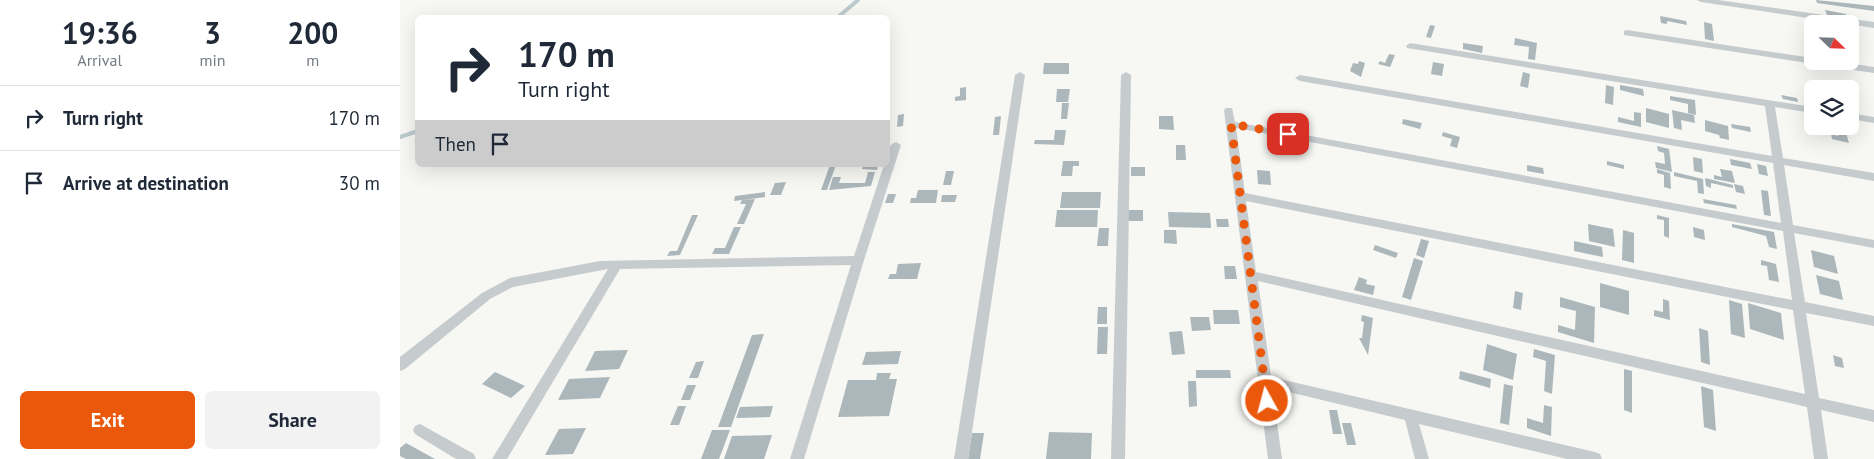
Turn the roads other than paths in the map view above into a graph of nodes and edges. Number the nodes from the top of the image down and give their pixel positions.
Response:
1 (1701, 0) edge
2 (1874, 25) edge
3 (1627, 33) dead end
4 (1410, 46) dead end
5 (1804, 60) edge
6 (1859, 68) edge
7 (1874, 70) edge
8 (1020, 74) dead end
9 (1126, 75) dead end
10 (1300, 78) dead end
11 (1770, 104) junction
12 (1804, 109) edge
13 (1229, 110) dead end
14 (1859, 118) edge
15 (1874, 120) edge
16 (1231, 124) junction
17 (896, 145) dead end
18 (1778, 160) junction
19 (890, 163) edge
20 (889, 167) edge
21 (1874, 177) edge
22 (1240, 196) junction
23 (1788, 228) junction
24 (1874, 244) edge
25 (858, 260) junction
26 (618, 264) junction
27 (1251, 275) junction
28 (1799, 307) junction
29 (1874, 321) edge
30 (400, 365) edge
31 (1265, 381) junction
32 (1813, 402) junction
33 (1410, 414) junction
34 (1874, 416) edge
35 (420, 430) dead end
36 (469, 459) edge
37 (499, 459) edge
38 (797, 459) edge
39 (961, 459) edge
40 (1118, 459) edge
41 (1275, 459) edge
42 (1422, 459) edge
43 (1595, 459) edge
44 (1821, 459) edge

1 - 2 street
3 - 5 street
4 - 11 street
6 - 7 street
8 - 39 street
9 - 40 street
10 - 18 street
11 - 12 street
11 - 18 street
13 - 16 street
14 - 15 street
16 - 22 street
16 - 23 street
17 - 19 street
18 - 21 street
18 - 23 street
20 - 25 street
22 - 27 street
22 - 28 street
23 - 24 street
23 - 28 street
25 - 26 street
25 - 38 street
26 - 30 street
26 - 37 street
27 - 31 street
27 - 32 street
28 - 29 street
28 - 32 street
31 - 33 street
31 - 41 street
32 - 34 street
32 - 44 street
33 - 42 street
33 - 43 street
35 - 36 street

